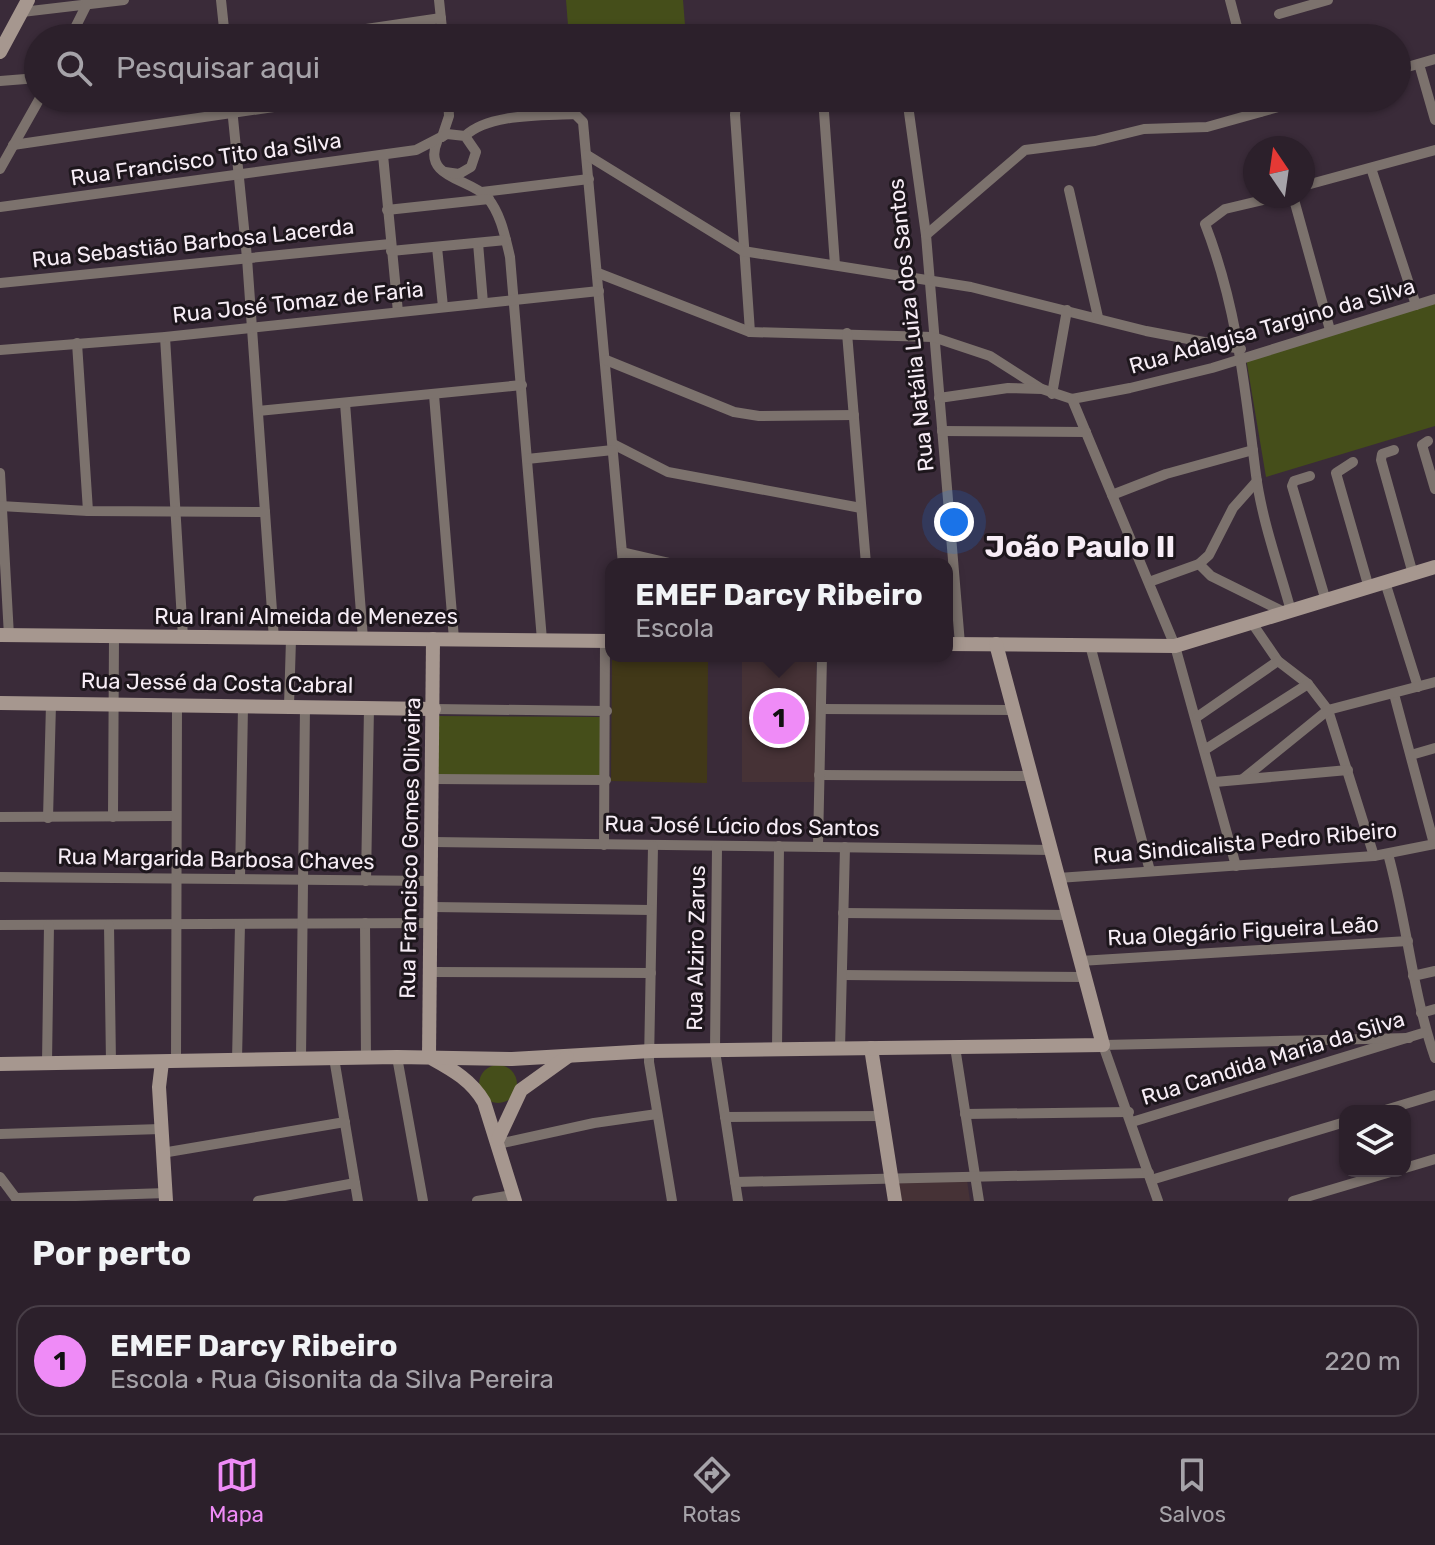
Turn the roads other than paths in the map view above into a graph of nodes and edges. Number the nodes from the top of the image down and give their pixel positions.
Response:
1 (124, 0) edge
2 (221, 0) edge
3 (439, 0) edge
4 (1230, 0) edge
5 (1328, 0) edge
6 (88, 2) edge
7 (25, 6) edge
8 (1279, 14) dead end
9 (441, 18) junction
10 (77, 24) edge
11 (224, 24) edge
12 (400, 24) edge
13 (442, 24) edge
14 (1236, 24) edge
15 (0, 52) edge
16 (1435, 59) edge
17 (1419, 64) junction
18 (1411, 66) edge
19 (24, 79) edge
20 (0, 81) edge
21 (32, 112) edge
22 (240, 112) edge
23 (449, 112) edge
24 (735, 112) edge
25 (824, 112) edge
26 (909, 112) edge
27 (1260, 112) edge
28 (233, 113) junction
29 (449, 116) junction
30 (1435, 120) edge
31 (462, 135) junction
32 (439, 140) junction
33 (13, 145) junction
34 (416, 150) junction
35 (1435, 150) edge
36 (383, 155) junction
37 (587, 155) junction
38 (436, 162) junction
39 (471, 167) junction
40 (1371, 168) junction
41 (0, 169) edge
42 (445, 172) junction
43 (239, 176) junction
44 (589, 179) junction
45 (1315, 183) edge
46 (1069, 190) dead end
47 (482, 193) junction
48 (1243, 205) edge
49 (0, 207) edge
50 (1296, 208) edge
51 (387, 210) junction
52 (926, 235) junction
53 (506, 240) junction
54 (478, 243) junction
55 (391, 247) junction
56 (437, 247) junction
57 (743, 251) junction
58 (247, 258) junction
59 (835, 265) junction
60 (598, 273) junction
61 (929, 280) junction
62 (0, 283) edge
63 (599, 291) junction
64 (1435, 299) edge
65 (515, 300) junction
66 (483, 303) junction
67 (1416, 305) junction
68 (443, 307) junction
69 (1067, 310) junction
70 (398, 312) junction
71 (1098, 317) junction
72 (252, 326) junction
73 (1330, 330) junction
74 (750, 332) junction
75 (847, 333) junction
76 (165, 337) junction
77 (933, 337) junction
78 (77, 343) junction
79 (0, 350) edge
80 (1242, 354) junction
81 (606, 360) junction
82 (522, 385) junction
83 (1047, 391) junction
84 (434, 395) junction
85 (939, 398) junction
86 (1072, 399) junction
87 (345, 403) junction
88 (258, 411) junction
89 (854, 415) junction
90 (942, 431) junction
91 (1086, 432) junction
92 (1428, 441) dead end
93 (613, 447) junction
94 (1253, 450) junction
95 (1394, 450) dead end
96 (527, 459) junction
97 (1353, 462) dead end
98 (0, 473) edge
99 (1310, 476) dead end
100 (1257, 481) junction
101 (1435, 489) edge
102 (1112, 495) junction
103 (2, 506) edge
104 (861, 508) junction
105 (88, 511) junction
106 (178, 512) junction
107 (265, 512) junction
108 (623, 558) edge
109 (865, 558) edge
110 (949, 558) edge
111 (1199, 564) junction
112 (1435, 567) edge
113 (1413, 574) junction
114 (1149, 582) junction
115 (1385, 582) junction
116 (1369, 588) junction
117 (1326, 601) junction
118 (1288, 612) junction
119 (1252, 623) junction
120 (4, 636) edge
121 (114, 636) junction
122 (183, 637) junction
123 (274, 639) junction
124 (291, 639) junction
125 (363, 639) junction
126 (433, 639) junction
127 (454, 639) junction
128 (542, 640) junction
129 (605, 641) edge
130 (953, 644) edge
131 (996, 644) junction
132 (1090, 645) junction
133 (1175, 646) junction
134 (1278, 661) junction
135 (608, 662) edge
136 (822, 662) edge
137 (1435, 682) edge
138 (1308, 684) junction
139 (1418, 687) junction
140 (1394, 694) junction
141 (0, 703) edge
142 (51, 704) junction
143 (112, 704) junction
144 (177, 705) junction
145 (243, 706) junction
146 (289, 706) junction
147 (305, 706) junction
148 (369, 707) junction
149 (434, 709) junction
150 (821, 709) junction
151 (1013, 710) junction
152 (1328, 710) junction
153 (607, 711) junction
154 (1197, 717) junction
155 (1435, 748) edge
156 (1206, 749) junction
157 (1411, 755) junction
158 (1348, 770) junction
159 (819, 775) junction
160 (1031, 776) junction
161 (434, 779) junction
162 (1243, 779) junction
163 (606, 780) junction
164 (1215, 782) junction
165 (176, 816) junction
166 (1431, 816) edge
167 (0, 817) edge
168 (113, 817) junction
169 (48, 818) junction
170 (433, 842) junction
171 (1435, 844) edge
172 (604, 845) junction
173 (653, 846) junction
174 (717, 846) junction
175 (779, 846) junction
176 (818, 846) junction
177 (845, 847) junction
178 (1051, 850) junction
179 (1388, 854) junction
180 (1374, 856) junction
181 (1236, 866) junction
182 (1150, 871) junction
183 (0, 877) edge
184 (177, 878) junction
185 (1058, 878) junction
186 (240, 879) junction
187 (302, 880) junction
188 (366, 881) junction
189 (432, 881) junction
190 (432, 907) junction
191 (651, 910) junction
192 (843, 913) junction
193 (1069, 915) junction
194 (302, 923) junction
195 (365, 923) junction
196 (432, 923) junction
197 (176, 924) junction
198 (240, 924) junction
199 (0, 925) edge
200 (49, 925) junction
201 (109, 925) junction
202 (1408, 941) junction
203 (1080, 961) junction
204 (1435, 971) edge
205 (431, 972) junction
206 (651, 973) junction
207 (842, 975) junction
208 (1413, 976) junction
209 (1084, 977) junction
210 (1435, 1009) edge
211 (1421, 1013) junction
212 (1426, 1032) junction
213 (1409, 1038) junction
214 (1103, 1045) junction
215 (955, 1047) junction
216 (871, 1048) junction
217 (840, 1049) junction
218 (777, 1050) junction
219 (651, 1051) junction
220 (715, 1051) junction
221 (571, 1054) junction
222 (397, 1057) junction
223 (429, 1057) junction
224 (334, 1058) junction
225 (366, 1058) junction
226 (1435, 1058) edge
227 (301, 1059) junction
228 (485, 1059) junction
229 (512, 1059) junction
230 (237, 1060) junction
231 (169, 1062) junction
232 (47, 1063) junction
233 (111, 1063) junction
234 (0, 1064) edge
235 (1435, 1095) edge
236 (480, 1096) junction
237 (517, 1096) junction
238 (1402, 1105) edge
239 (657, 1114) junction
240 (965, 1114) junction
241 (882, 1116) junction
242 (725, 1117) junction
243 (1130, 1117) junction
244 (345, 1122) junction
245 (1339, 1124) edge
246 (161, 1129) junction
247 (0, 1134) edge
248 (498, 1142) junction
249 (162, 1153) junction
250 (1435, 1159) edge
251 (1411, 1166) edge
252 (0, 1177) edge
253 (1150, 1177) junction
254 (1374, 1177) edge
255 (891, 1178) junction
256 (975, 1178) junction
257 (735, 1182) junction
258 (355, 1183) junction
259 (166, 1197) edge
260 (514, 1198) edge
261 (17, 1200) edge
262 (258, 1201) edge
263 (358, 1201) edge
264 (423, 1201) edge
265 (477, 1201) edge
266 (672, 1201) edge
267 (738, 1201) edge
268 (895, 1201) edge
269 (979, 1201) edge
270 (1158, 1201) edge
271 (1293, 1201) edge

1 - 6 street
2 - 11 street
3 - 9 street
4 - 14 street
5 - 8 street
6 - 7 street
6 - 10 street
7 - 15 street
9 - 12 street
9 - 13 street
16 - 17 street
17 - 18 street
17 - 30 street
19 - 20 street
21 - 33 street
22 - 28 street
23 - 29 street
24 - 57 street
25 - 59 street
26 - 52 street, Rua Natália Luiza dos Santos
27 - 52 street
28 - 33 street
28 - 43 street
29 - 31 street
29 - 32 street
31 - 32 street
31 - 37 street
31 - 39 street
32 - 34 street, Rua Francisco Tito da Silva
32 - 38 street
33 - 41 street
34 - 36 street, Rua Francisco Tito da Silva
34 - 38 street
35 - 40 street
36 - 43 street, Rua Francisco Tito da Silva
36 - 51 street
37 - 44 street
37 - 57 street
38 - 42 street
39 - 42 street
39 - 47 street
40 - 45 street
40 - 67 street
42 - 47 street
43 - 49 street, Rua Francisco Tito da Silva
43 - 58 street
44 - 47 street
44 - 60 street
46 - 71 street
47 - 51 street
47 - 53 street
48 - 80 street
50 - 73 street
51 - 55 street
52 - 61 street, Rua Natália Luiza dos Santos
53 - 54 street, Rua Sebastião Barbosa Lacerda
53 - 65 street
54 - 56 street, Rua Sebastião Barbosa Lacerda
54 - 66 street
55 - 56 street, Rua Sebastião Barbosa Lacerda
55 - 58 street, Rua Sebastião Barbosa Lacerda
55 - 70 street
56 - 68 street
57 - 59 street
57 - 74 street
58 - 62 street, Rua Sebastião Barbosa Lacerda
58 - 72 street
59 - 61 street
60 - 63 street
60 - 74 street
61 - 69 street
61 - 77 street, Rua Natália Luiza dos Santos
63 - 65 street, Rua José Tomaz de Faria
63 - 81 street
64 - 67 street, Rua Adalgisa Targino da Silva
65 - 66 street, Rua José Tomaz de Faria
65 - 82 street
66 - 68 street, Rua José Tomaz de Faria
67 - 73 street, Rua Adalgisa Targino da Silva
68 - 70 street, Rua José Tomaz de Faria
69 - 71 street
69 - 83 street
70 - 72 street, Rua José Tomaz de Faria
71 - 80 street
72 - 76 street, Rua José Tomaz de Faria
72 - 88 street
73 - 80 street, Rua Adalgisa Targino da Silva
74 - 75 street
75 - 77 street
75 - 89 street
76 - 78 street, Rua José Tomaz de Faria
76 - 106 street
77 - 83 street
77 - 85 street, Rua Natália Luiza dos Santos
78 - 79 street, Rua José Tomaz de Faria
78 - 105 street
80 - 86 street, Rua Adalgisa Targino da Silva
80 - 94 street
81 - 89 street
81 - 93 street
82 - 84 street
82 - 96 street
83 - 85 street
83 - 86 street
84 - 87 street
84 - 127 street
85 - 90 street, Rua Natália Luiza dos Santos
86 - 91 street
87 - 88 street
87 - 125 street
88 - 107 street
89 - 104 street
90 - 91 street
90 - 110 street, Rua Natália Luiza dos Santos
91 - 102 street
92 - 101 street
93 - 96 street
93 - 104 street
93 - 108 street
94 - 100 street
94 - 102 street
95 - 113 street
96 - 128 street
97 - 116 street
98 - 103 street
99 - 117 street
100 - 111 street
100 - 118 street
102 - 114 street
103 - 105 street
103 - 120 street
104 - 109 street
105 - 106 street
106 - 107 street
106 - 122 street
107 - 123 street
111 - 114 street
111 - 118 street
112 - 113 street
113 - 115 street
114 - 133 street
115 - 116 street
115 - 139 street
116 - 117 street
117 - 118 street
118 - 119 street
119 - 133 street
119 - 134 street
120 - 121 street, Rua Irani Almeida de Menezes
121 - 122 street, Rua Irani Almeida de Menezes
121 - 143 street
122 - 123 street, Rua Irani Almeida de Menezes
123 - 124 street, Rua Irani Almeida de Menezes
124 - 125 street, Rua Irani Almeida de Menezes
124 - 146 street
125 - 126 street, Rua Irani Almeida de Menezes
126 - 127 street, Rua Irani Almeida de Menezes
126 - 149 street, Rua Francisco Gomes Oliveira
127 - 128 street, Rua Irani Almeida de Menezes
128 - 129 street, Rua Irani Almeida de Menezes
130 - 131 street
131 - 132 street
131 - 151 street
132 - 133 street
132 - 182 street
133 - 154 street
134 - 138 street
134 - 154 street
135 - 153 street
136 - 150 street
137 - 139 street
138 - 152 street
138 - 156 street
139 - 140 street
140 - 152 street
140 - 157 street
141 - 142 street, Rua Jessé da Costa Cabral
142 - 143 street, Rua Jessé da Costa Cabral
142 - 169 street
143 - 144 street, Rua Jessé da Costa Cabral
143 - 168 street
144 - 145 street, Rua Jessé da Costa Cabral
144 - 165 street
145 - 146 street, Rua Jessé da Costa Cabral
145 - 186 street
146 - 147 street, Rua Jessé da Costa Cabral
147 - 148 street, Rua Jessé da Costa Cabral
147 - 187 street
148 - 149 street, Rua Jessé da Costa Cabral
148 - 188 street
149 - 153 street
149 - 161 street, Rua Francisco Gomes Oliveira
150 - 151 street
150 - 159 street
151 - 160 street
152 - 158 street
152 - 162 street
153 - 163 street
154 - 156 street
155 - 157 street
156 - 164 street
157 - 166 street
158 - 162 street
158 - 180 street
159 - 160 street
159 - 176 street
160 - 178 street
161 - 163 street
161 - 170 street, Rua Francisco Gomes Oliveira
162 - 164 street
163 - 172 street
164 - 181 street
165 - 168 street
165 - 184 street
166 - 171 street
167 - 169 street
168 - 169 street
170 - 172 street, Rua José Lúcio dos Santos
170 - 189 street, Rua Francisco Gomes Oliveira
171 - 179 street, Rua Sindicalista Pedro Ribeiro
172 - 173 street, Rua José Lúcio dos Santos
173 - 174 street, Rua José Lúcio dos Santos
173 - 191 street
174 - 175 street, Rua José Lúcio dos Santos
174 - 220 street, Rua Alziro Zarus
175 - 176 street, Rua José Lúcio dos Santos
175 - 218 street
176 - 177 street, Rua José Lúcio dos Santos
177 - 178 street, Rua José Lúcio dos Santos
177 - 192 street
178 - 185 street
179 - 180 street, Rua Sindicalista Pedro Ribeiro
179 - 202 street
180 - 181 street, Rua Sindicalista Pedro Ribeiro
181 - 182 street, Rua Sindicalista Pedro Ribeiro
182 - 185 street, Rua Sindicalista Pedro Ribeiro
183 - 184 street, Rua Margarida Barbosa Chaves
184 - 186 street, Rua Margarida Barbosa Chaves
184 - 197 street
185 - 193 street
186 - 187 street, Rua Margarida Barbosa Chaves
187 - 188 street, Rua Margarida Barbosa Chaves
187 - 194 street
188 - 189 street, Rua Margarida Barbosa Chaves
189 - 190 street, Rua Francisco Gomes Oliveira
190 - 191 street
190 - 196 street, Rua Francisco Gomes Oliveira
191 - 206 street
192 - 193 street
192 - 207 street
193 - 203 street
194 - 195 street
194 - 198 street
194 - 227 street
195 - 196 street
195 - 225 street
196 - 205 street, Rua Francisco Gomes Oliveira
197 - 198 street
197 - 201 street
197 - 231 street
198 - 230 street
199 - 200 street
200 - 201 street
200 - 232 street
201 - 233 street
202 - 203 street, Rua Olegário Figueira Leão
202 - 208 street
203 - 209 street
204 - 208 street
205 - 206 street
205 - 223 street, Rua Francisco Gomes Oliveira
206 - 219 street
207 - 209 street
207 - 217 street
208 - 211 street
209 - 214 street
210 - 211 street
211 - 212 street
212 - 213 street, Rua Candida Maria da Silva
212 - 226 street
213 - 214 street
213 - 243 street, Rua Candida Maria da Silva
214 - 215 street
214 - 243 street
215 - 216 street
215 - 240 street
216 - 217 street
216 - 241 street
217 - 218 street
218 - 220 street
219 - 220 street
219 - 221 street
219 - 239 street
220 - 242 street, Rua Alziro Zarus
221 - 229 street
221 - 237 street
222 - 223 street
222 - 225 street
222 - 264 street
223 - 228 street
223 - 236 street
224 - 225 street
224 - 227 street
224 - 244 street
227 - 230 street
228 - 229 street
228 - 236 street
229 - 237 street
230 - 231 street
231 - 233 street
231 - 246 street
232 - 233 street
232 - 234 street
235 - 238 street
236 - 237 street
236 - 248 street
237 - 248 street
239 - 248 street
239 - 266 street
240 - 243 street, Rua Candida Maria da Silva
240 - 256 street
241 - 242 street
241 - 255 street
242 - 257 street, Rua Alziro Zarus
243 - 253 street
244 - 249 street
244 - 258 street
245 - 253 street
246 - 247 street
246 - 249 street
248 - 260 street
249 - 259 street
250 - 251 street
252 - 261 street
253 - 256 street
253 - 270 street
254 - 271 street
255 - 256 street
255 - 257 street
255 - 268 street
256 - 269 street
257 - 267 street, Rua Alziro Zarus
258 - 262 street
258 - 263 street
259 - 261 street
260 - 265 street

